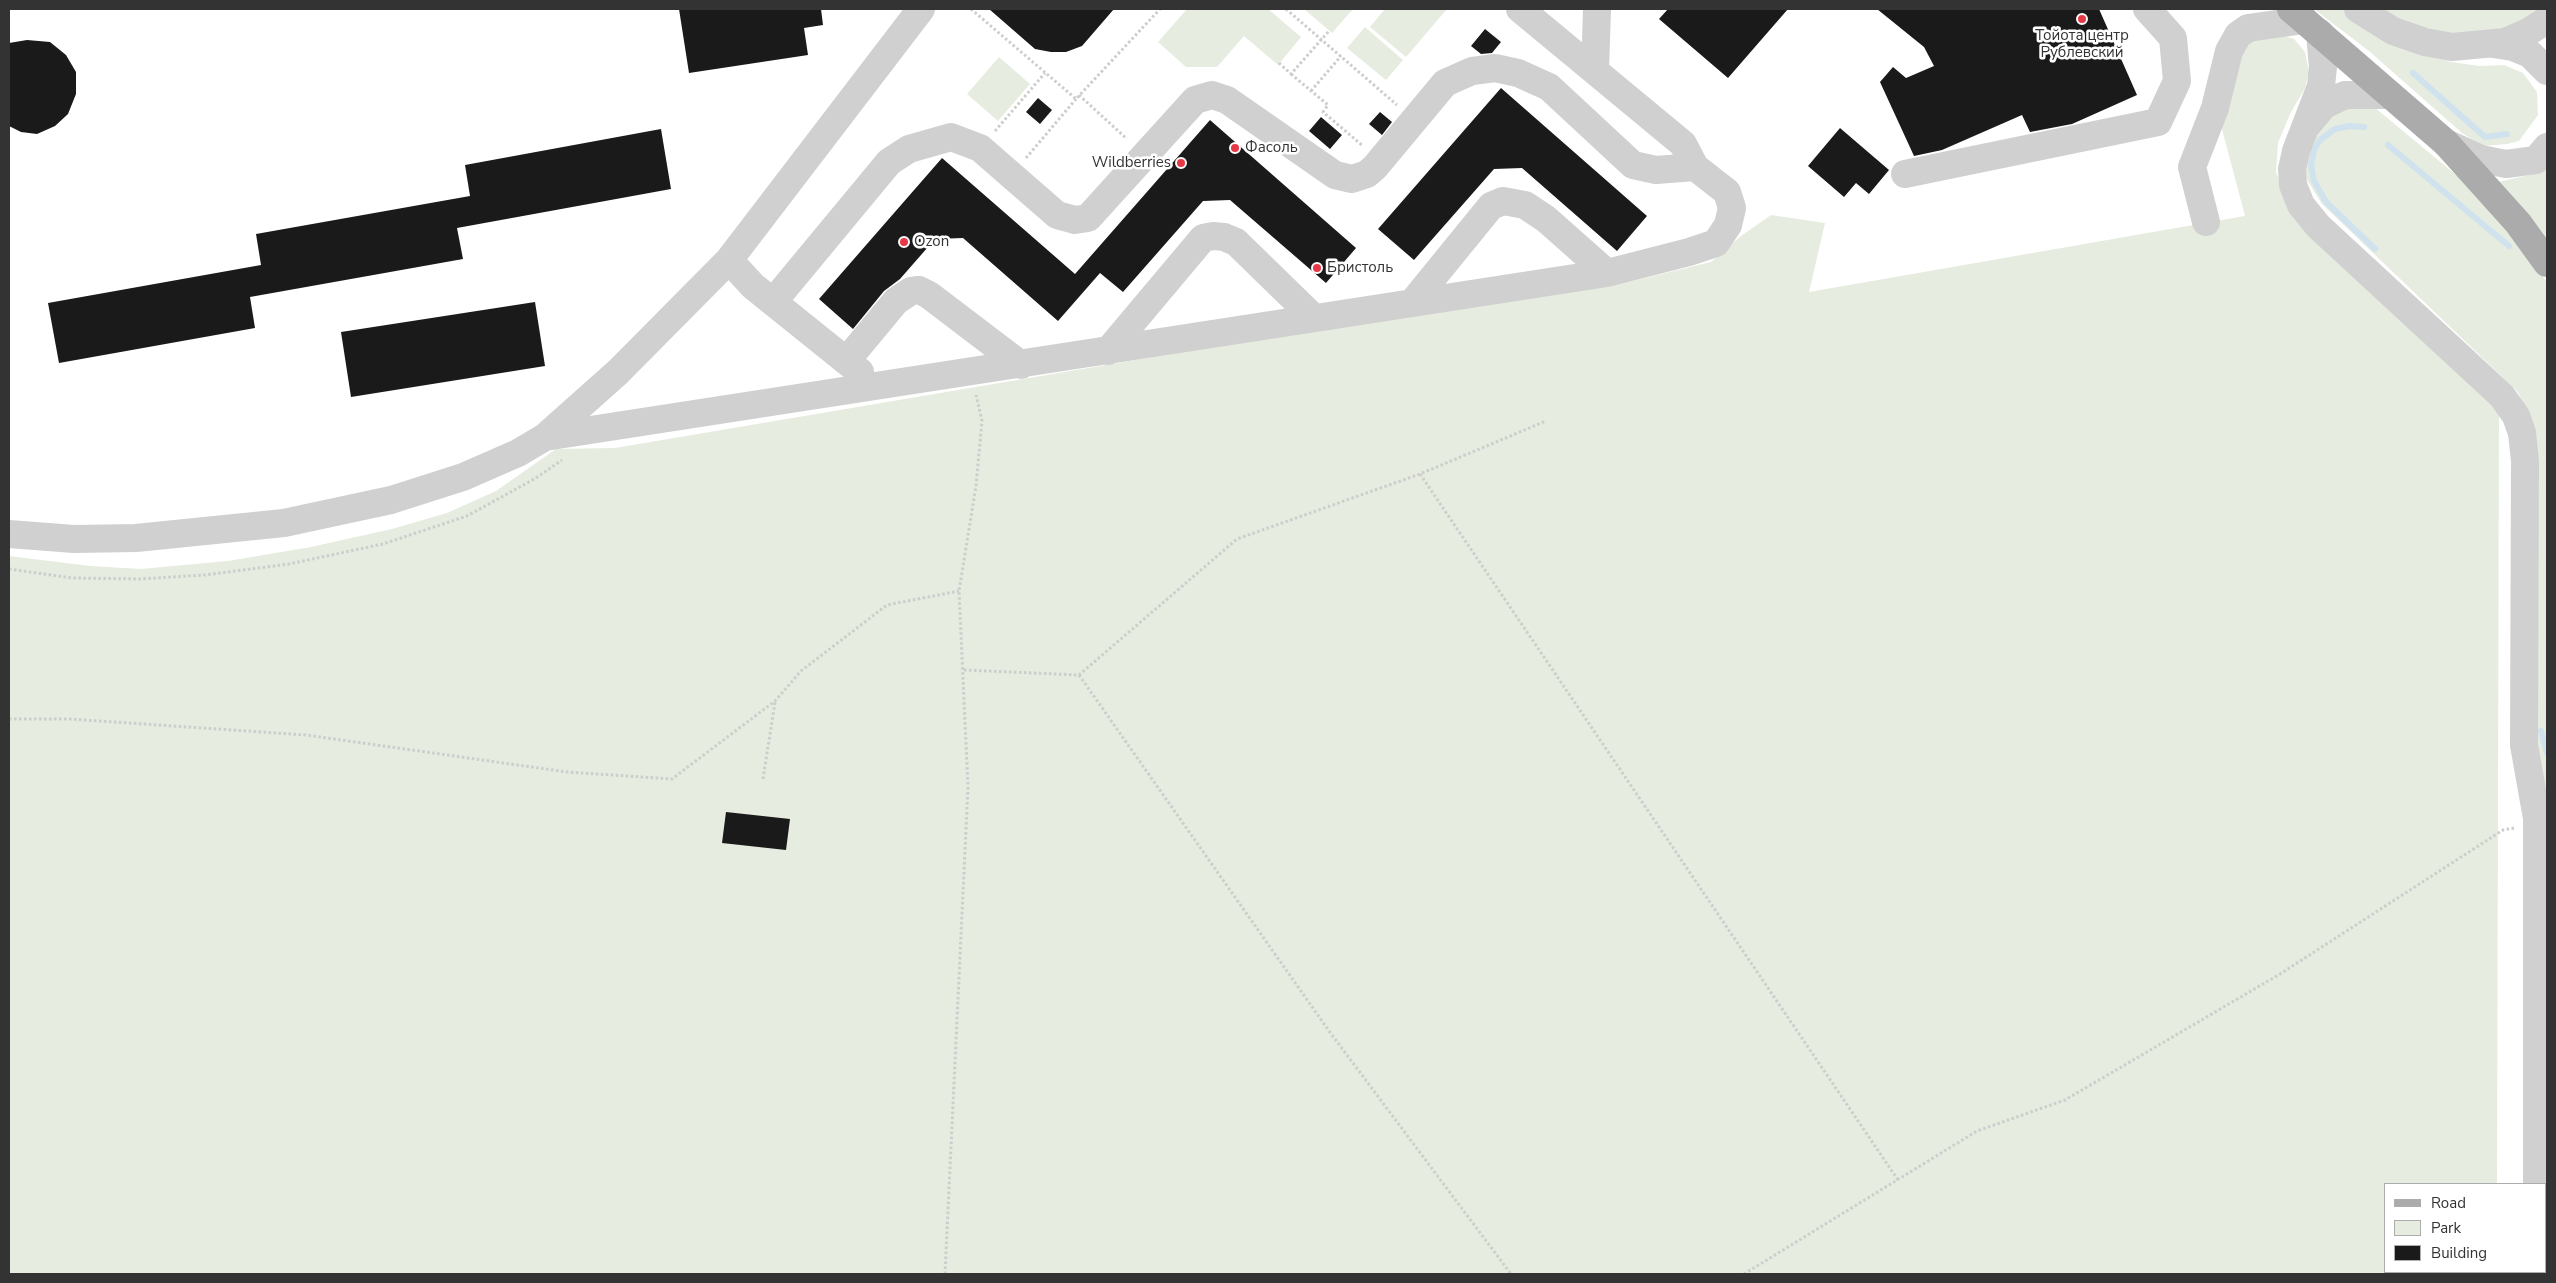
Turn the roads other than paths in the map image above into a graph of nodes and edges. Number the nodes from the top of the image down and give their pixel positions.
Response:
1 (922, 9) edge
2 (1520, 9) edge
3 (1597, 9) edge
4 (2147, 9) edge
5 (2247, 9) edge
6 (2358, 9) edge
7 (2547, 20) edge
8 (2305, 21) edge
9 (2482, 42) junction
10 (1595, 71) junction
11 (2547, 71) edge
12 (2390, 95) junction
13 (2306, 126) junction
14 (2446, 143) junction
15 (2547, 147) edge
16 (1695, 167) junction
17 (1905, 174) dead end
18 (2206, 222) dead end
19 (729, 260) junction
20 (2547, 263) edge
21 (1607, 273) junction
22 (773, 302) junction
23 (1412, 303) junction
24 (1314, 318) junction
25 (1108, 350) junction
26 (847, 360) junction
27 (1021, 365) junction
28 (875, 386) junction
29 (545, 437) junction
30 (9, 534) edge
31 (2537, 1183) edge

1 - 19 street
2 - 10 street
3 - 10 street
4 - 17 street
5 - 8 street
6 - 9 street
7 - 9 street
8 - 12 main road
8 - 13 street
8 - 18 street
9 - 11 street
10 - 16 street
12 - 13 street
12 - 14 main road
13 - 31 street
14 - 15 street
14 - 20 main road
16 - 21 street
16 - 22 street
19 - 22 street
19 - 29 street
21 - 23 street
21 - 23 street
22 - 26 street
23 - 24 street
24 - 25 street
24 - 25 street
25 - 27 street
26 - 27 street
26 - 28 street
27 - 28 street
28 - 29 street
29 - 30 street

